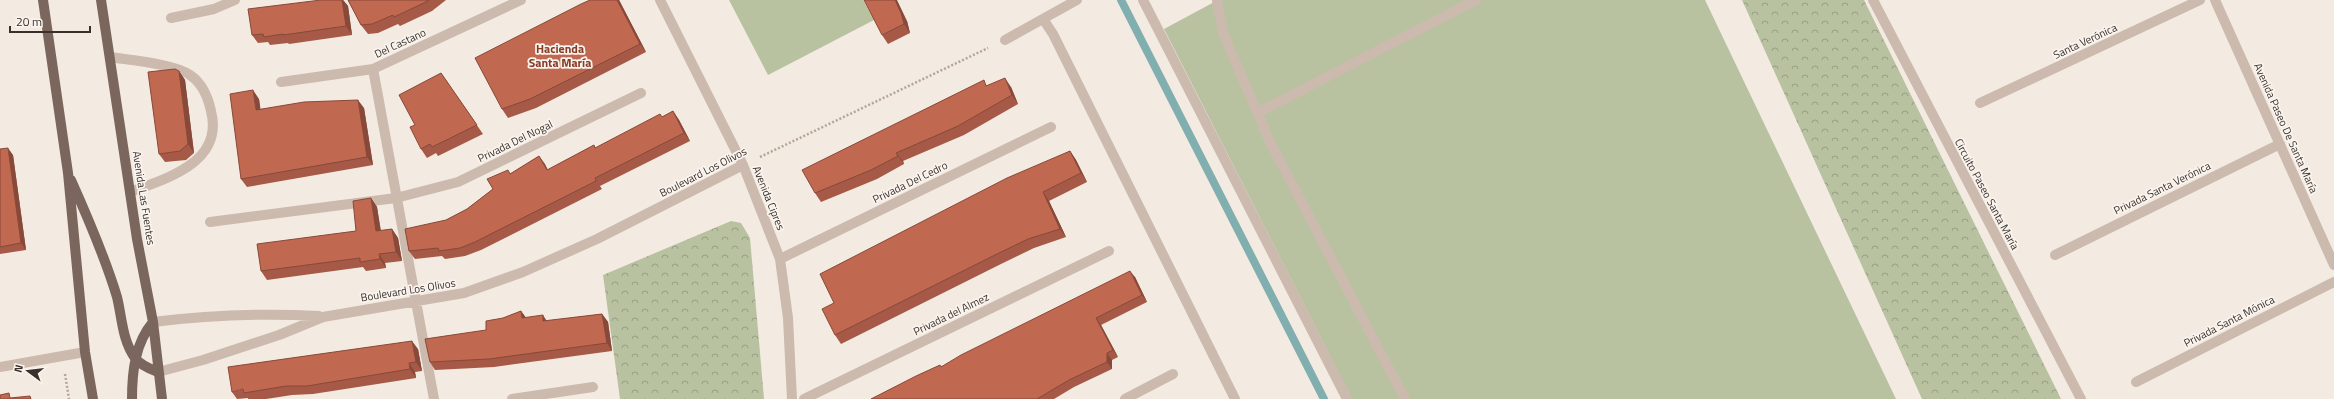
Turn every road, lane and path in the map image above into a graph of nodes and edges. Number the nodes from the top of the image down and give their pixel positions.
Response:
1 (43, 0) edge
2 (101, 0) edge
3 (235, 0) edge
4 (521, 0) edge
5 (660, 0) edge
6 (1077, 0) edge
7 (1143, 0) edge
8 (1217, 0) edge
9 (1476, 0) edge
10 (1873, 0) edge
11 (2200, 0) edge
12 (2216, 0) edge
13 (171, 18) dead end
14 (1043, 19) junction
15 (1005, 40) joint
16 (110, 57) junction
17 (373, 69) junction
18 (281, 82) dead end
19 (641, 93) dead end
20 (1980, 103) dead end
21 (1257, 113) junction
22 (1050, 127) dead end
23 (2280, 144) junction
24 (743, 165) junction
25 (68, 172) junction
26 (130, 192) junction
27 (396, 198) junction
28 (210, 222) dead end
29 (1109, 251) dead end
30 (2055, 255) dead end
31 (780, 259) junction
32 (2334, 265) edge
33 (2334, 282) edge
34 (416, 300) junction
35 (323, 317) junction
36 (153, 322) junction
37 (86, 352) junction
38 (62, 357) junction
39 (135, 359) junction
40 (0, 367) edge
41 (158, 372) junction
42 (1173, 374) dead end
43 (2136, 382) dead end
44 (593, 387) dead end
45 (69, 399) edge
46 (93, 399) edge
47 (132, 399) edge
48 (162, 399) edge
49 (434, 399) edge
50 (512, 399) edge
51 (792, 399) edge
52 (804, 399) edge
53 (1125, 399) edge
54 (1235, 399) edge
55 (1347, 399) edge
56 (1405, 399) edge
57 (2081, 399) edge

1 - 25 main road
2 - 16 main road, Avenida Las Fuentes
3 - 13 street
4 - 17 street, Del Castano
5 - 24 street, Avenida Cipres
6 - 14 street
7 - 55 street
8 - 21 street
9 - 21 street
10 - 57 street, Circuito Paseo Santa María
11 - 20 street, Santa Verónica
12 - 23 street, Avenida Paseo De Santa María
14 - 15 street
14 - 54 street
15 - 24 path, Boulevard Los Olivos
16 - 26 main road, Avenida Las Fuentes
16 - 26 street
17 - 18 street, Del Castano
17 - 27 street
19 - 27 street, Privada Del Nogal
21 - 56 street
22 - 31 street, Privada Del Cedro
23 - 30 street, Privada Santa Verónica
23 - 32 street, Avenida Paseo De Santa María
24 - 31 street, Avenida Cipres
24 - 34 street, Boulevard Los Olivos
25 - 37 main road
25 - 39 main road
26 - 36 main road, Avenida Las Fuentes
27 - 28 street, Privada Del Nogal
27 - 34 street
29 - 52 street, Privada del Almez
31 - 51 street, Avenida Cipres
33 - 43 street, Privada Santa Mónica
34 - 35 street, Boulevard Los Olivos
34 - 49 street
35 - 36 street, Boulevard Los Olivos
35 - 41 street, Boulevard Los Olivos
36 - 39 main road
36 - 41 main road, Avenida Las Fuentes
37 - 38 street
37 - 46 main road
38 - 40 street
38 - 45 path
39 - 41 main road
39 - 47 main road
41 - 48 main road, Avenida Las Fuentes
42 - 53 street
44 - 50 street

